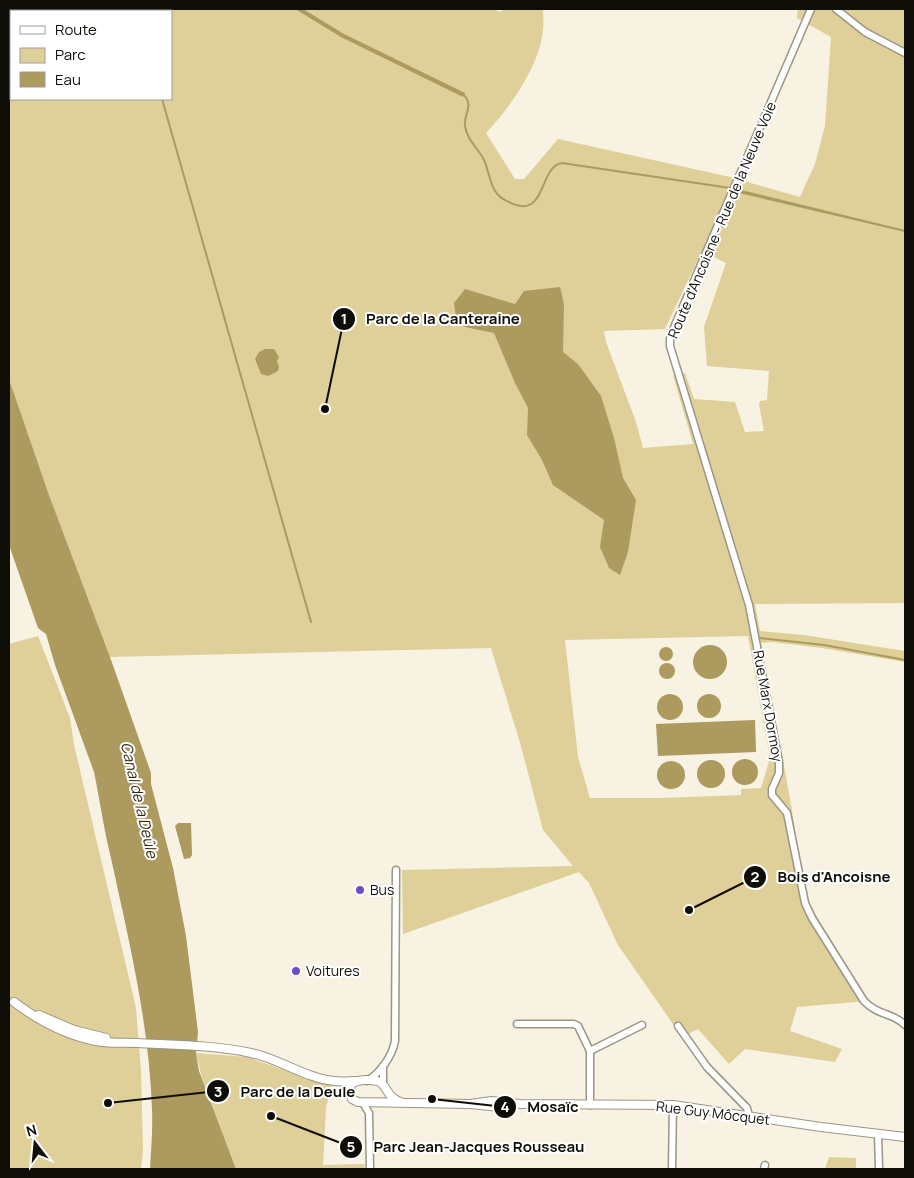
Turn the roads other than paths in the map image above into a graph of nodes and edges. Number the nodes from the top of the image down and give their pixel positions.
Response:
1 (811, 9) edge
2 (836, 9) edge
3 (905, 52) edge
4 (756, 636) joint
5 (396, 870) dead end
6 (11, 1000) edge
7 (517, 1024) dead end
8 (642, 1025) dead end
9 (905, 1025) edge
10 (678, 1026) dead end
11 (590, 1050) junction
12 (383, 1066) junction
13 (333, 1081) junction
14 (357, 1081) junction
15 (367, 1081) junction
16 (384, 1087) junction
17 (350, 1094) junction
18 (363, 1103) junction
19 (378, 1103) junction
20 (403, 1103) junction
21 (590, 1105) junction
22 (673, 1105) junction
23 (369, 1113) junction
24 (748, 1116) junction
25 (878, 1134) junction
26 (905, 1137) edge
27 (370, 1169) edge
28 (672, 1169) edge
29 (879, 1169) edge

1 - 4 street, Route d'Ancoisne - Rue de la Neuve Voie
2 - 3 street
4 - 9 street, Rue Marx Dormoy
5 - 12 street
6 - 13 street
7 - 11 street
8 - 11 street
10 - 24 street
11 - 21 street
12 - 15 street
12 - 16 street
13 - 14 street
13 - 17 street
14 - 15 street
14 - 17 street
15 - 16 street
16 - 19 street
16 - 20 street
17 - 18 street
18 - 19 street
18 - 23 street
19 - 20 street, Rue Guy Môcquet
19 - 23 street
20 - 21 street, Rue Guy Môcquet
21 - 22 street, Rue Guy Môcquet
22 - 24 street, Rue Guy Môcquet
22 - 28 street
23 - 27 street
24 - 25 street, Rue Guy Môcquet
25 - 26 street, Rue Guy Môcquet
25 - 29 street

